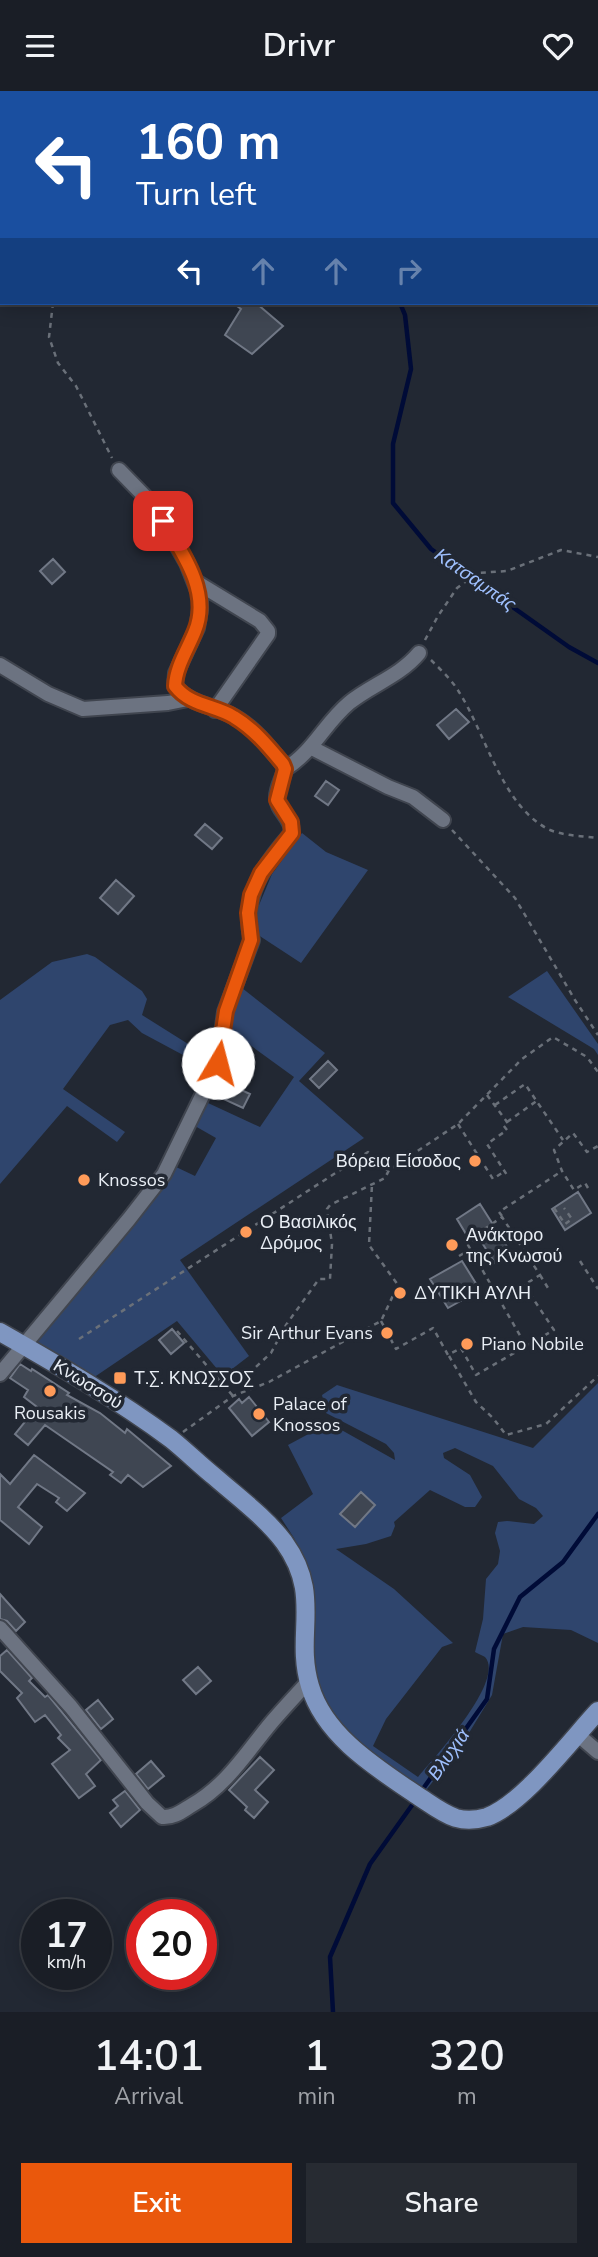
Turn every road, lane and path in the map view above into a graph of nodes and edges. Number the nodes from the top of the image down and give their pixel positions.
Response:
1 (53, 305) edge
2 (119, 470) joint
3 (598, 557) edge
4 (196, 582) junction
5 (419, 653) junction
6 (0, 665) edge
7 (188, 699) junction
8 (215, 710) junction
9 (312, 748) junction
10 (285, 769) junction
11 (443, 820) joint
12 (598, 838) edge
13 (598, 1035) edge
14 (598, 1072) edge
15 (486, 1094) junction
16 (538, 1100) junction
17 (495, 1105) junction
18 (507, 1122) junction
19 (457, 1124) junction
20 (564, 1141) junction
21 (598, 1146) edge
22 (388, 1170) junction
23 (562, 1171) junction
24 (372, 1184) junction
25 (588, 1188) dead end
26 (554, 1208) dead end
27 (564, 1208) dead end
28 (502, 1217) junction
29 (471, 1249) junction
30 (459, 1256) dead end
31 (580, 1261) dead end
32 (540, 1275) junction
33 (548, 1288) dead end
34 (598, 1289) edge
35 (381, 1321) junction
36 (177, 1331) dead end
37 (0, 1332) edge
38 (79, 1339) dead end
39 (23, 1345) junction
40 (526, 1346) junction
41 (448, 1355) junction
42 (0, 1374) edge
43 (598, 1376) edge
44 (254, 1389) junction
45 (233, 1396) junction
46 (173, 1441) junction
47 (0, 1627) edge
48 (309, 1682) junction
49 (598, 1711) edge
50 (577, 1734) junction
51 (598, 1752) edge

1 - 2 path
2 - 4 street
3 - 5 path
4 - 7 street
4 - 8 street
5 - 9 street
5 - 12 path
6 - 7 street
7 - 8 street
8 - 10 street
9 - 10 street
9 - 11 street
10 - 39 street
11 - 13 path
14 - 15 path
15 - 17 path
15 - 19 path
16 - 17 path
16 - 18 path
16 - 20 path
17 - 18 path
18 - 19 path
19 - 22 path
20 - 21 path
20 - 23 path
22 - 24 path
22 - 38 path
23 - 25 path
23 - 28 path
24 - 35 path
24 - 44 path
26 - 27 path
28 - 29 path
28 - 32 path
29 - 30 path
29 - 40 path
31 - 34 path
32 - 33 path
32 - 40 path
35 - 41 path
35 - 44 path
36 - 45 path
37 - 39 main road, Κνωσσού
39 - 42 street
39 - 46 main road, Κνωσσού
40 - 41 path
41 - 43 path
44 - 45 path
45 - 46 path
46 - 48 main road, Κνωσσού
47 - 48 street
48 - 50 main road
49 - 50 main road
50 - 51 street

